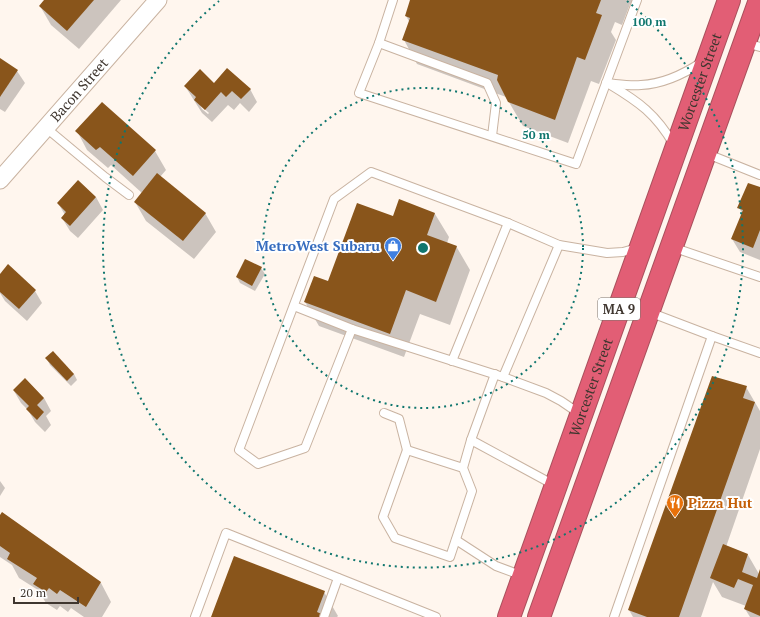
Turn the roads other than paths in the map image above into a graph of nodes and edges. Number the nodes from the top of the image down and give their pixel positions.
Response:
1 (158, 0) edge
2 (393, 0) edge
3 (637, 0) edge
4 (729, 0) edge
5 (760, 0) edge
6 (379, 43) junction
7 (752, 45) edge
8 (709, 57) junction
9 (606, 83) junction
10 (45, 127) junction
11 (492, 136) junction
12 (676, 148) junction
13 (705, 153) junction
14 (760, 175) edge
15 (0, 180) edge
16 (129, 195) dead end
17 (508, 223) junction
18 (559, 245) junction
19 (641, 247) junction
20 (672, 247) junction
21 (760, 277) edge
22 (294, 306) junction
23 (648, 312) junction
24 (352, 329) junction
25 (712, 336) junction
26 (760, 353) edge
27 (452, 361) junction
28 (495, 374) junction
29 (503, 377) junction
30 (384, 413) dead end
31 (581, 415) junction
32 (471, 440) junction
33 (407, 450) junction
34 (463, 468) junction
35 (556, 486) junction
36 (456, 540) junction
37 (524, 576) junction
38 (338, 578) junction
39 (427, 615) edge
40 (195, 617) edge
41 (324, 617) edge
42 (436, 617) edge
43 (509, 617) edge
44 (539, 617) edge
45 (614, 617) edge

1 - 10 street, Bacon Street
2 - 6 lane
3 - 9 lane
4 - 8 highway, Worcester Street / MA 9
5 - 7 highway, Worcester Street / MA 9
6 - 11 lane
6 - 11 lane
7 - 13 highway, Worcester Street / MA 9
8 - 9 lane
8 - 12 highway, Worcester Street / MA 9
9 - 11 lane
9 - 12 lane
10 - 15 street, Bacon Street
10 - 16 lane
12 - 19 highway, Worcester Street / MA 9
13 - 14 lane
13 - 20 highway, Worcester Street / MA 9
17 - 18 lane
17 - 22 lane
17 - 27 lane
18 - 19 lane
18 - 29 lane
19 - 31 highway, Worcester Street / MA 9
20 - 21 lane
20 - 23 highway, Worcester Street / MA 9
22 - 24 lane
22 - 24 lane
23 - 25 lane
23 - 44 highway, Worcester Street / MA 9
24 - 27 lane
25 - 26 lane
25 - 45 lane
27 - 28 lane
28 - 29 lane
28 - 32 lane
29 - 31 lane
30 - 33 lane
31 - 35 highway, Worcester Street / MA 9
32 - 34 lane
32 - 35 lane
33 - 34 lane
33 - 36 lane
34 - 36 lane
35 - 37 highway, Worcester Street / MA 9
36 - 37 lane
37 - 43 highway, Worcester Street / MA 9
38 - 39 lane
38 - 40 lane
38 - 41 lane
39 - 42 lane

